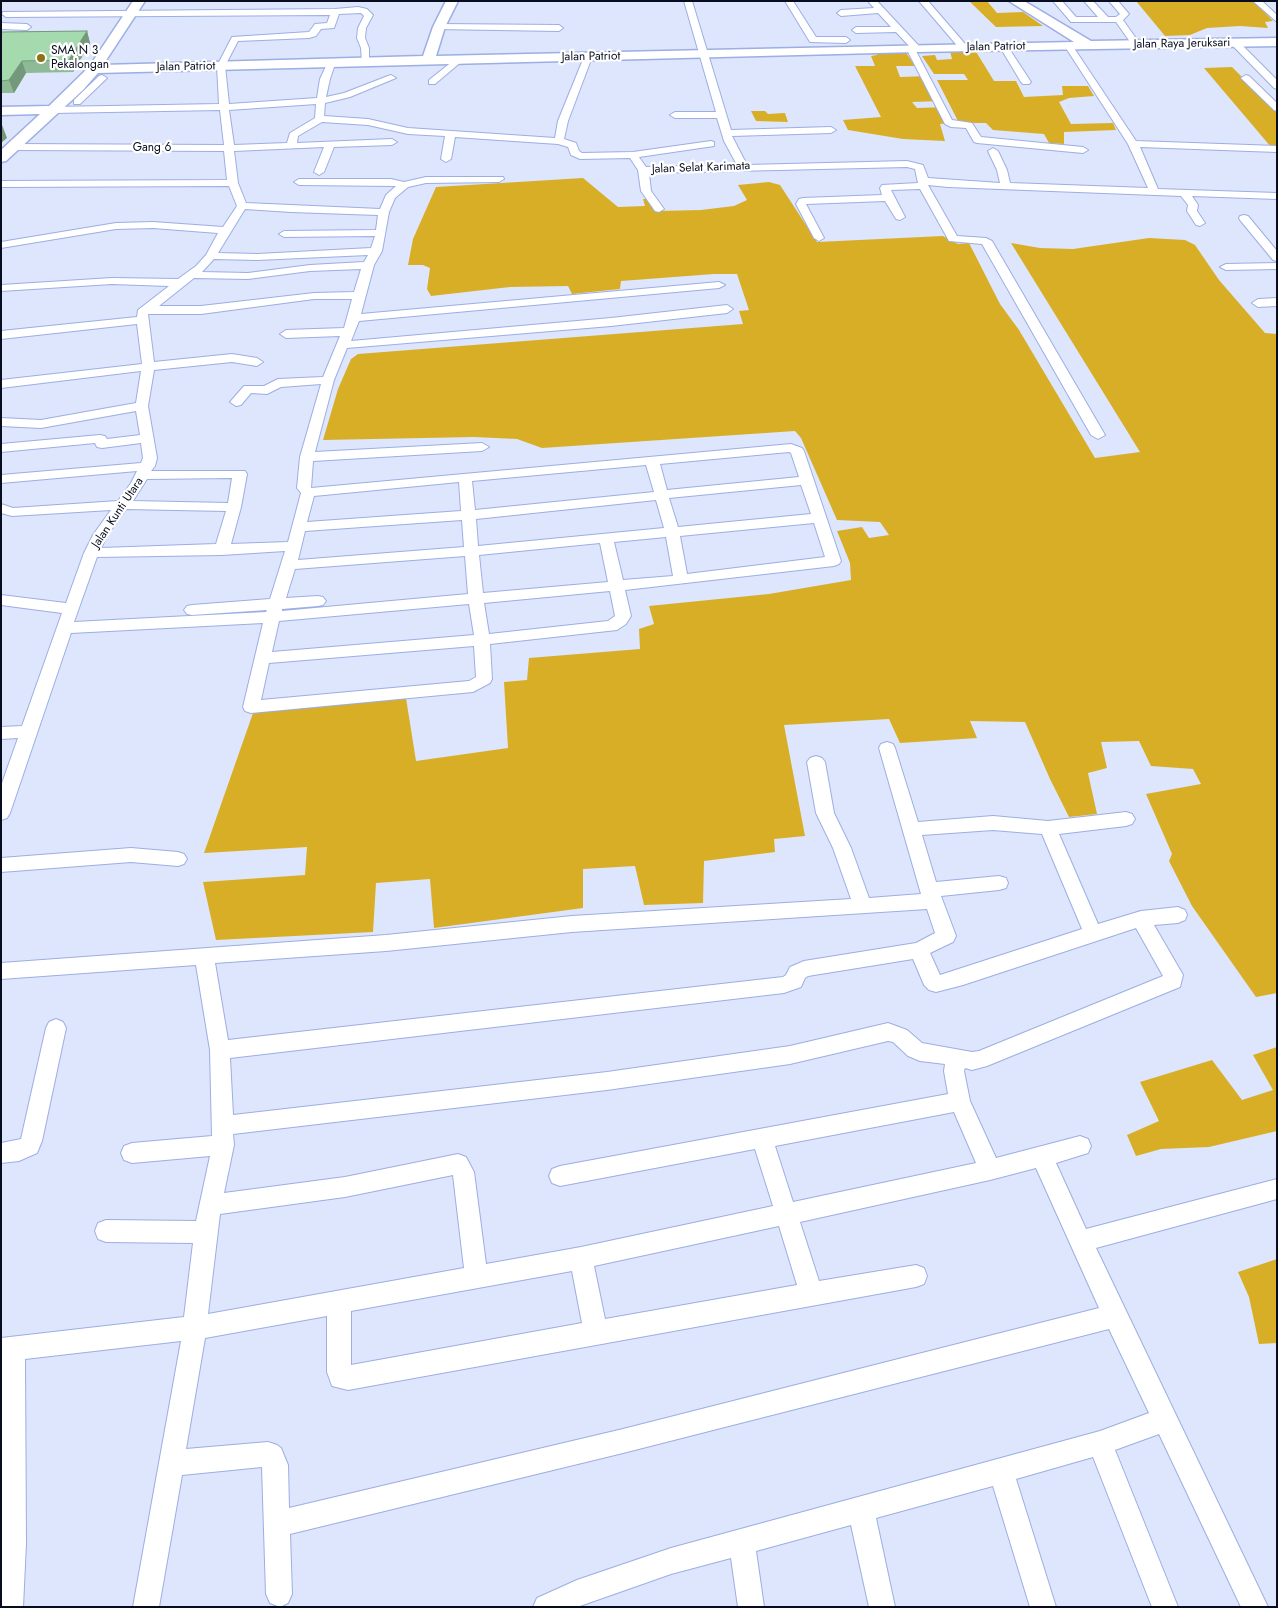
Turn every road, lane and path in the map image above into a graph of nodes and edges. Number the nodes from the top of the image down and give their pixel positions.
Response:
1 (138, 1) edge
2 (351, 1) edge
3 (452, 1) edge
4 (688, 1) edge
5 (789, 1) edge
6 (872, 1) edge
7 (923, 1) edge
8 (1015, 1) edge
9 (1057, 1) edge
10 (1088, 1) edge
11 (1113, 1) edge
12 (1257, 1) edge
13 (358, 10) junction
14 (879, 10) junction
15 (267, 12) junction
16 (335, 12) junction
17 (840, 13) dead end
18 (6, 14) dead end
19 (131, 14) junction
20 (1105, 19) junction
21 (1118, 19) junction
22 (1277, 20) edge
23 (1, 26) edge
24 (27, 27) dead end
25 (439, 27) junction
26 (559, 28) dead end
27 (897, 29) junction
28 (840, 30) dead end
29 (856, 30) dead end
30 (271, 38) junction
31 (1277, 42) edge
32 (1236, 43) junction
33 (1136, 44) junction
34 (1068, 45) junction
35 (1088, 45) junction
36 (962, 46) junction
37 (1004, 46) junction
38 (850, 47) junction
39 (910, 48) junction
40 (702, 54) junction
41 (588, 57) junction
42 (428, 60) junction
43 (458, 60) junction
44 (366, 62) junction
45 (331, 64) junction
46 (221, 66) junction
47 (98, 73) junction
48 (391, 78) dead end
49 (1246, 78) dead end
50 (432, 82) dead end
51 (1026, 82) dead end
52 (1277, 86) edge
53 (85, 88) junction
54 (321, 101) junction
55 (77, 102) dead end
56 (226, 107) junction
57 (1277, 108) edge
58 (53, 110) junction
59 (1, 111) edge
60 (674, 115) dead end
61 (721, 115) junction
62 (320, 119) junction
63 (831, 130) dead end
64 (451, 133) junction
65 (726, 133) junction
66 (560, 141) junction
67 (392, 142) dead end
68 (292, 144) junction
69 (330, 144) junction
70 (711, 144) dead end
71 (1133, 144) junction
72 (12, 148) junction
73 (229, 148) junction
74 (1277, 149) edge
75 (993, 150) dead end
76 (1083, 150) dead end
77 (633, 156) junction
78 (1, 158) edge
79 (446, 159) dead end
80 (743, 167) junction
81 (643, 170) junction
82 (319, 172) dead end
83 (499, 179) dead end
84 (299, 182) dead end
85 (233, 183) junction
86 (1, 184) edge
87 (924, 184) junction
88 (404, 185) junction
89 (1006, 186) junction
90 (1154, 191) junction
91 (1184, 192) junction
92 (347, 196) junction
93 (1277, 196) edge
94 (888, 197) junction
95 (242, 206) junction
96 (659, 209) dead end
97 (384, 212) junction
98 (900, 217) dead end
99 (1244, 218) dead end
100 (1200, 223) dead end
101 (226, 230) junction
102 (381, 233) junction
103 (284, 234) dead end
104 (819, 238) dead end
105 (1, 246) edge
106 (376, 251) junction
107 (211, 256) junction
108 (1277, 258) edge
109 (368, 266) junction
110 (1277, 266) edge
111 (1226, 267) dead end
112 (310, 268) junction
113 (192, 275) junction
114 (180, 284) junction
115 (719, 285) dead end
116 (1, 288) edge
117 (664, 289) junction
118 (359, 295) junction
119 (314, 296) junction
120 (1277, 302) edge
121 (1258, 303) dead end
122 (727, 309) dead end
123 (144, 314) junction
124 (671, 314) junction
125 (354, 318) junction
126 (286, 334) dead end
127 (1, 335) edge
128 (345, 339) junction
129 (257, 362) dead end
130 (148, 366) junction
131 (328, 380) junction
132 (1, 384) edge
133 (236, 402) dead end
134 (142, 406) junction
135 (1, 422) edge
136 (1098, 435) dead end
137 (147, 438) junction
138 (482, 447) dead end
139 (1, 448) edge
140 (307, 457) junction
141 (652, 462) junction
142 (146, 470) junction
143 (465, 478) junction
144 (1, 479) edge
145 (807, 480) junction
146 (308, 492) junction
147 (662, 496) junction
148 (122, 505) junction
149 (234, 507) junction
150 (1, 508) edge
151 (469, 515) junction
152 (820, 518) junction
153 (299, 527) junction
154 (672, 533) junction
155 (606, 538) junction
156 (294, 546) junction
157 (222, 550) junction
158 (473, 551) junction
159 (91, 553) junction
160 (289, 565) junction
161 (680, 575) junction
162 (616, 581) junction
163 (476, 594) junction
164 (1, 600) edge
165 (274, 611) junction
166 (69, 618) junction
167 (482, 640) junction
168 (263, 658) junction
169 (28, 732) junction
170 (1, 733) edge
171 (887, 748) dead end
172 (816, 762) dead end
173 (5, 790) edge
174 (1, 813) edge
175 (1126, 819) dead end
176 (1048, 828) junction
177 (912, 829) junction
178 (178, 859) dead end
179 (1, 865) edge
180 (999, 883) dead end
181 (931, 895) junction
182 (862, 904) junction
183 (1178, 915) dead end
184 (1141, 919) junction
185 (1093, 933) junction
186 (919, 950) junction
187 (204, 956) junction
188 (1, 971) edge
189 (56, 1028) dead end
190 (220, 1050) junction
191 (956, 1057) junction
192 (960, 1100) junction
193 (223, 1136) junction
194 (762, 1139) junction
195 (1080, 1146) dead end
196 (1, 1153) edge
197 (132, 1153) dead end
198 (1042, 1157) junction
199 (990, 1170) junction
200 (560, 1176) dead end
201 (1277, 1189) edge
202 (212, 1205) junction
203 (785, 1215) junction
204 (106, 1231) dead end
205 (205, 1232) junction
206 (1082, 1240) junction
207 (580, 1258) junction
208 (476, 1276) junction
209 (916, 1276) dead end
210 (812, 1294) junction
211 (339, 1301) junction
212 (1114, 1316) junction
213 (195, 1328) junction
214 (596, 1333) junction
215 (7, 1349) edge
216 (1165, 1419) junction
217 (1100, 1443) junction
218 (172, 1463) junction
219 (1001, 1471) junction
220 (861, 1509) junction
221 (276, 1524) junction
222 (742, 1541) junction
223 (280, 1594) dead end
224 (10, 1607) edge
225 (146, 1607) edge
226 (546, 1607) edge
227 (751, 1607) edge
228 (882, 1607) edge
229 (1043, 1607) edge
230 (1165, 1607) edge
231 (1255, 1607) edge

1 - 19 street
2 - 13 street
3 - 25 street
4 - 40 street
5 - 38 street
6 - 14 street
7 - 36 street
8 - 35 street
9 - 20 street
10 - 20 street
11 - 21 street
12 - 22 street
13 - 16 street
13 - 44 street
14 - 17 street
14 - 27 street
15 - 16 street
15 - 19 street
15 - 30 street
16 - 30 street
18 - 19 street
19 - 47 street
20 - 21 street
21 - 33 street
23 - 24 street
25 - 26 street
25 - 42 street
27 - 29 street
27 - 39 street
28 - 38 street
30 - 46 street
31 - 32 street, Jalan Raya Jeruksari
32 - 33 street, Jalan Raya Jeruksari
32 - 52 street
33 - 35 street, Jalan Raya Jeruksari
34 - 35 street, Jalan Patriot
34 - 37 street, Jalan Patriot
34 - 71 street
36 - 37 street, Jalan Patriot
36 - 39 street, Jalan Patriot
37 - 51 street
38 - 39 street, Jalan Patriot
38 - 40 street, Jalan Patriot
39 - 76 street
40 - 41 street, Jalan Patriot
40 - 61 street
41 - 43 street, Jalan Patriot
41 - 66 street
42 - 43 street, Jalan Patriot
42 - 44 street, Jalan Patriot
43 - 50 street
44 - 45 street, Jalan Patriot
45 - 46 street, Jalan Patriot
45 - 54 street
46 - 47 street, Jalan Patriot
46 - 56 street
47 - 53 street
48 - 54 street
49 - 57 street
53 - 55 street
53 - 58 street
54 - 56 street
54 - 62 street
56 - 58 street
56 - 73 street
58 - 59 street
58 - 72 street
60 - 61 street
61 - 65 street
62 - 64 street
62 - 68 street
63 - 65 street
64 - 66 street
64 - 79 street
65 - 80 street
66 - 77 street, Jalan Selat Karimata
67 - 69 street, Gang 6
68 - 69 street, Gang 6
68 - 73 street, Gang 6
69 - 82 street
70 - 77 street
71 - 74 street
71 - 90 street
72 - 73 street, Gang 6
72 - 78 street
73 - 85 street
75 - 89 street
77 - 81 street, Jalan Selat Karimata
80 - 81 street, Jalan Selat Karimata
80 - 87 street, Jalan Selat Karimata
81 - 96 street
83 - 88 street
84 - 92 street
85 - 86 street
85 - 95 street
87 - 89 street
87 - 94 street
87 - 136 street
88 - 92 street
88 - 97 street
89 - 90 street
90 - 91 street
91 - 93 street
91 - 100 street
92 - 95 street
92 - 97 street
94 - 98 street
94 - 104 street
95 - 101 street
97 - 102 street
99 - 108 street
101 - 105 street
101 - 107 street
102 - 103 street
102 - 106 street
106 - 107 street
106 - 109 street
107 - 113 street
109 - 112 street
109 - 118 street
110 - 111 street
112 - 113 street
112 - 119 street
113 - 114 street
114 - 116 street
114 - 123 street
115 - 117 street
117 - 124 street
117 - 125 street
118 - 119 street
118 - 125 street
119 - 123 street
120 - 121 street
122 - 124 street
123 - 127 street
123 - 130 street, Jalan Kunti Utara
124 - 128 street
125 - 128 street
126 - 128 street
128 - 131 street
129 - 130 street
130 - 132 street
130 - 134 street, Jalan Kunti Utara
131 - 133 street
131 - 140 street
134 - 135 street
134 - 137 street, Jalan Kunti Utara
137 - 139 street
137 - 142 street, Jalan Kunti Utara
138 - 140 street
140 - 146 street
141 - 143 street
141 - 145 street
141 - 147 street
142 - 144 street
142 - 148 street, Jalan Kunti Utara
142 - 149 street
143 - 146 street
143 - 151 street
145 - 147 street
145 - 152 street
146 - 153 street
147 - 151 street
147 - 154 street
148 - 149 street
148 - 150 street
148 - 159 street, Jalan Kunti Utara
149 - 157 street
151 - 153 street
151 - 158 street
152 - 154 street
152 - 161 street
153 - 156 street
154 - 155 street
154 - 161 street
155 - 158 street
155 - 162 street
156 - 157 street
156 - 160 street
157 - 159 street
158 - 160 street
158 - 163 street
159 - 166 street, Jalan Kunti Utara
160 - 165 street
161 - 162 street
162 - 163 street
162 - 167 street
163 - 165 street
163 - 167 street
164 - 166 street
165 - 166 street
165 - 168 street
166 - 169 street, Jalan Kunti Utara
167 - 168 street
167 - 168 street
169 - 170 street
169 - 173 street, Jalan Kunti Utara
171 - 177 street
172 - 182 street
173 - 174 street, Jalan Kunti Utara
175 - 176 street
176 - 177 street
176 - 185 street
177 - 181 street
178 - 179 street
180 - 181 street
181 - 182 street
181 - 186 street
182 - 187 street
183 - 184 street
184 - 185 street
184 - 191 street
185 - 186 street
186 - 190 street
187 - 188 street
187 - 190 street
189 - 196 street
190 - 193 street
191 - 192 street
191 - 193 street
192 - 194 street
192 - 199 street
193 - 197 street
193 - 202 street
194 - 200 street
194 - 203 street
195 - 198 street
198 - 199 street
198 - 206 street
199 - 203 street
201 - 206 street
202 - 205 street
202 - 208 street
203 - 207 street
203 - 210 street
204 - 205 street
205 - 213 street
206 - 212 street
207 - 208 street
207 - 214 street
208 - 211 street
209 - 210 street
210 - 214 street
211 - 213 street
211 - 214 street
212 - 216 street
212 - 221 street
213 - 215 street
213 - 218 street
215 - 224 street
216 - 217 street
216 - 231 street
217 - 219 street
217 - 230 street
218 - 221 street
218 - 225 street
219 - 220 street
219 - 229 street
220 - 222 street
220 - 228 street
221 - 223 street
222 - 226 street
222 - 227 street

